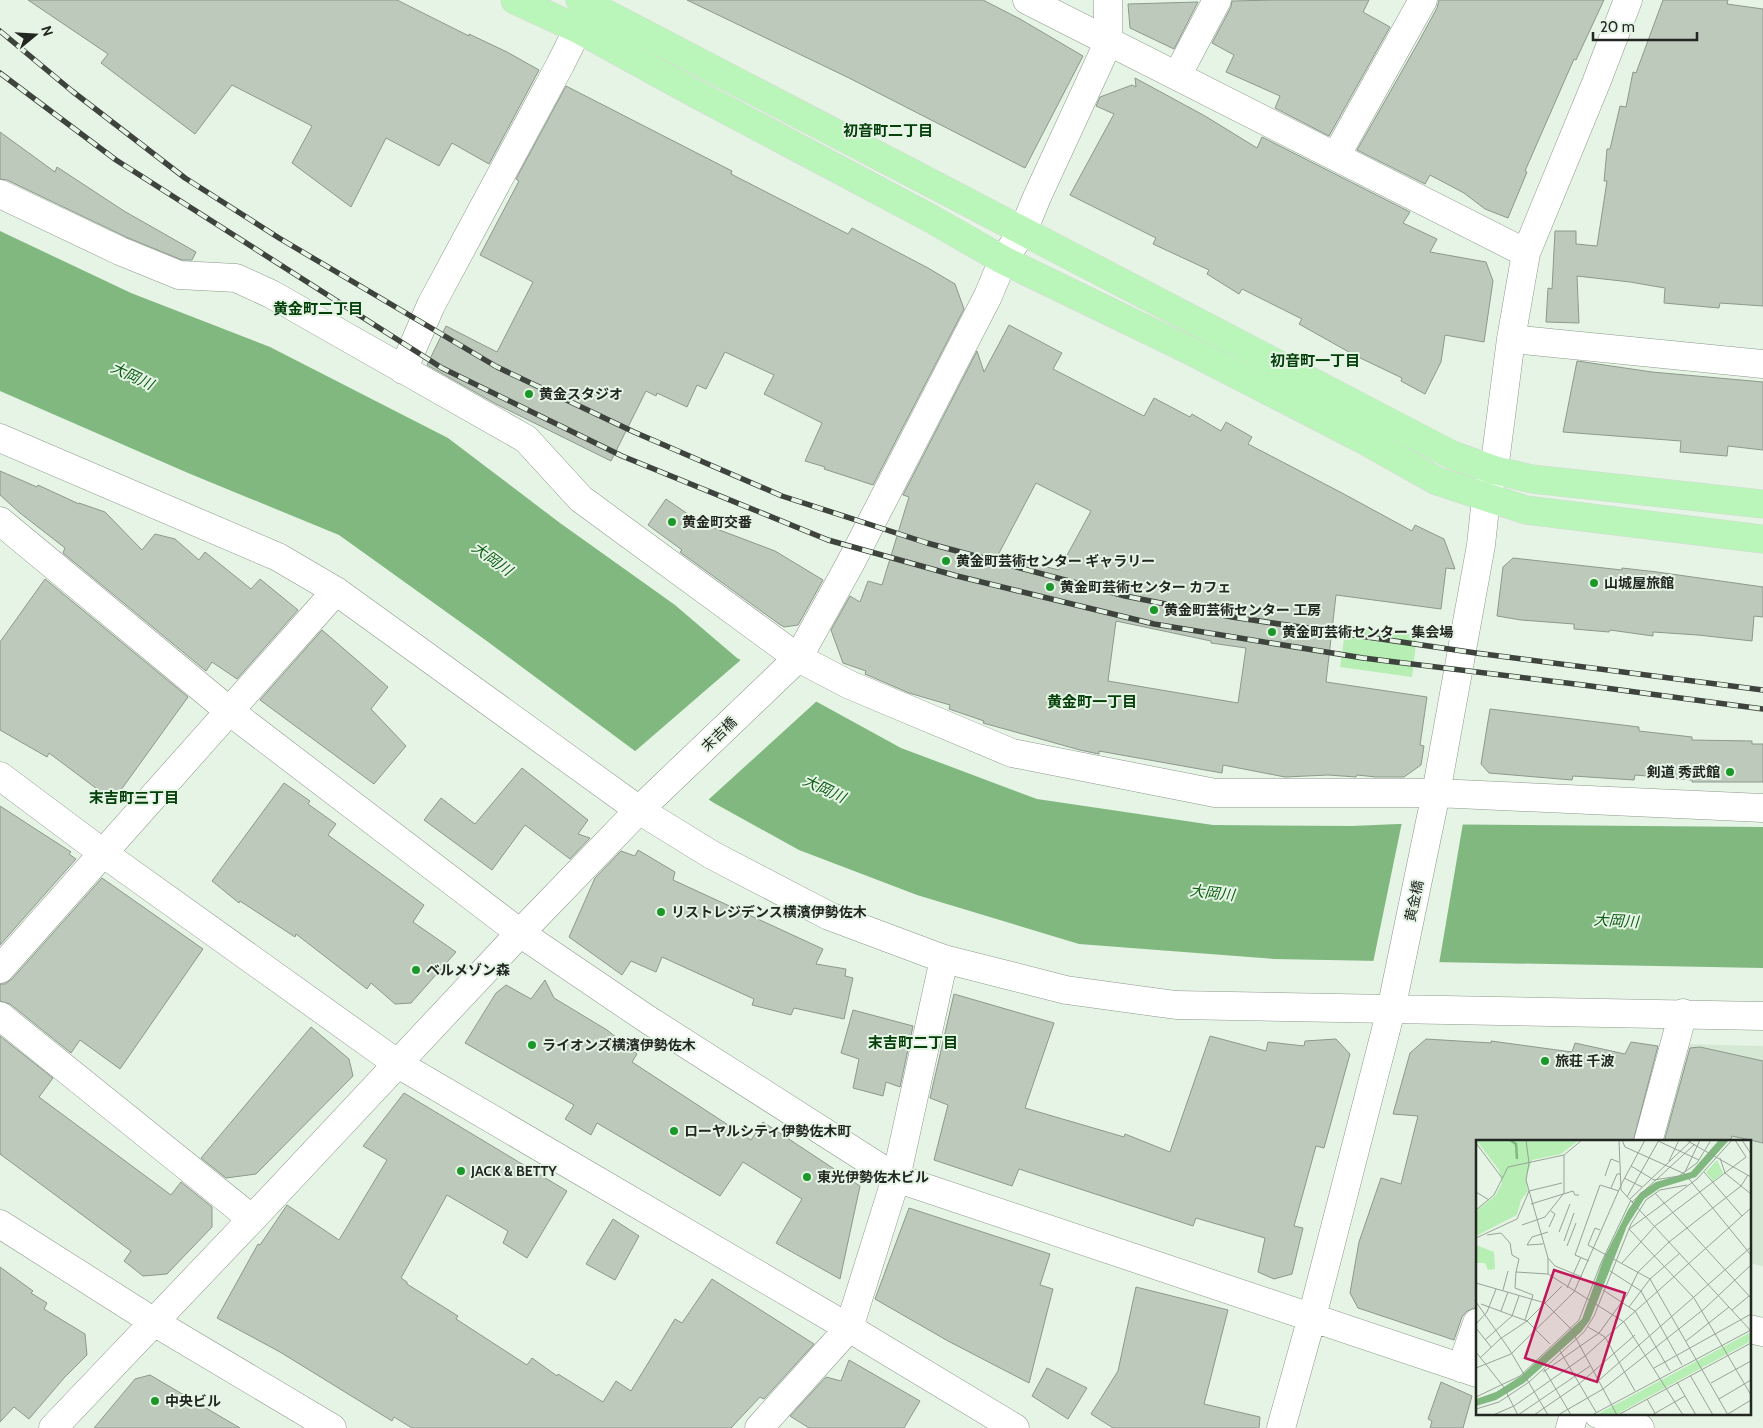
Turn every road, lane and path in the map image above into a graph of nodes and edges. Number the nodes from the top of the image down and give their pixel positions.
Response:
1 (516, 0) edge
2 (1027, 0) edge
3 (1108, 0) edge
4 (1217, 0) edge
5 (1423, 0) edge
6 (1628, 0) edge
7 (587, 9) edge
8 (1108, 41) junction
9 (1177, 76) junction
10 (1336, 156) junction
11 (0, 194) edge
12 (1023, 231) junction
13 (1526, 253) junction
14 (1003, 260) junction
15 (1511, 338) junction
16 (1763, 364) edge
17 (404, 370) junction
18 (0, 438) edge
19 (1494, 470) junction
20 (1486, 498) junction
21 (1763, 504) edge
22 (0, 521) edge
23 (1763, 539) edge
24 (336, 590) junction
25 (798, 658) junction
26 (228, 710) junction
27 (0, 776) edge
28 (1436, 793) junction
29 (1763, 808) edge
30 (640, 810) junction
31 (103, 853) junction
32 (520, 932) junction
33 (944, 959) junction
34 (0, 969) edge
35 (1391, 1010) junction
36 (1683, 1013) junction
37 (0, 1016) edge
38 (1763, 1016) edge
39 (398, 1064) junction
40 (1649, 1140) edge
41 (896, 1178) junction
42 (252, 1219) junction
43 (0, 1224) edge
44 (1312, 1317) junction
45 (154, 1322) junction
46 (849, 1328) junction
47 (1476, 1329) edge
48 (1750, 1329) edge
49 (1763, 1332) edge
50 (1469, 1370) edge
51 (1604, 1416) edge
52 (53, 1428) edge
53 (332, 1428) edge
54 (759, 1428) edge
55 (1015, 1428) edge
56 (1281, 1428) edge
57 (1640, 1428) edge

1 - 7 main road
2 - 8 street
3 - 8 street
4 - 9 street
5 - 10 street
6 - 13 street, 黄金橋
7 - 12 main road
7 - 14 main road
7 - 17 street
8 - 9 street
8 - 12 street, 末吉橋
9 - 10 street
10 - 13 street
11 - 17 street
12 - 14 street, 末吉橋
12 - 19 main road
13 - 15 street, 黄金橋
14 - 20 main road
14 - 25 street, 末吉橋
15 - 16 street
15 - 19 street, 黄金橋
17 - 25 street
18 - 24 street
19 - 20 street, 黄金橋
19 - 21 main road
20 - 23 main road
20 - 28 street, 黄金橋
22 - 26 street
24 - 26 street
24 - 30 street
25 - 28 street
25 - 30 street, 末吉橋
26 - 31 street
26 - 32 street
27 - 31 street
28 - 29 street
28 - 35 street, 黄金橋
30 - 32 street, 末吉橋
30 - 33 street
31 - 34 street
31 - 39 street
32 - 39 street, 末吉橋
32 - 41 street
33 - 35 street
33 - 41 street
35 - 36 street
35 - 44 street, 黄金橋
36 - 38 street
36 - 40 street
37 - 42 street
39 - 42 street, 末吉橋
39 - 46 street
41 - 44 street
41 - 46 street
42 - 45 street, 末吉橋
43 - 45 street
44 - 50 street
44 - 56 street, 黄金橋
45 - 52 street, 末吉橋
45 - 53 street
46 - 54 street
46 - 55 street
47 - 50 street
48 - 49 street
51 - 57 street

